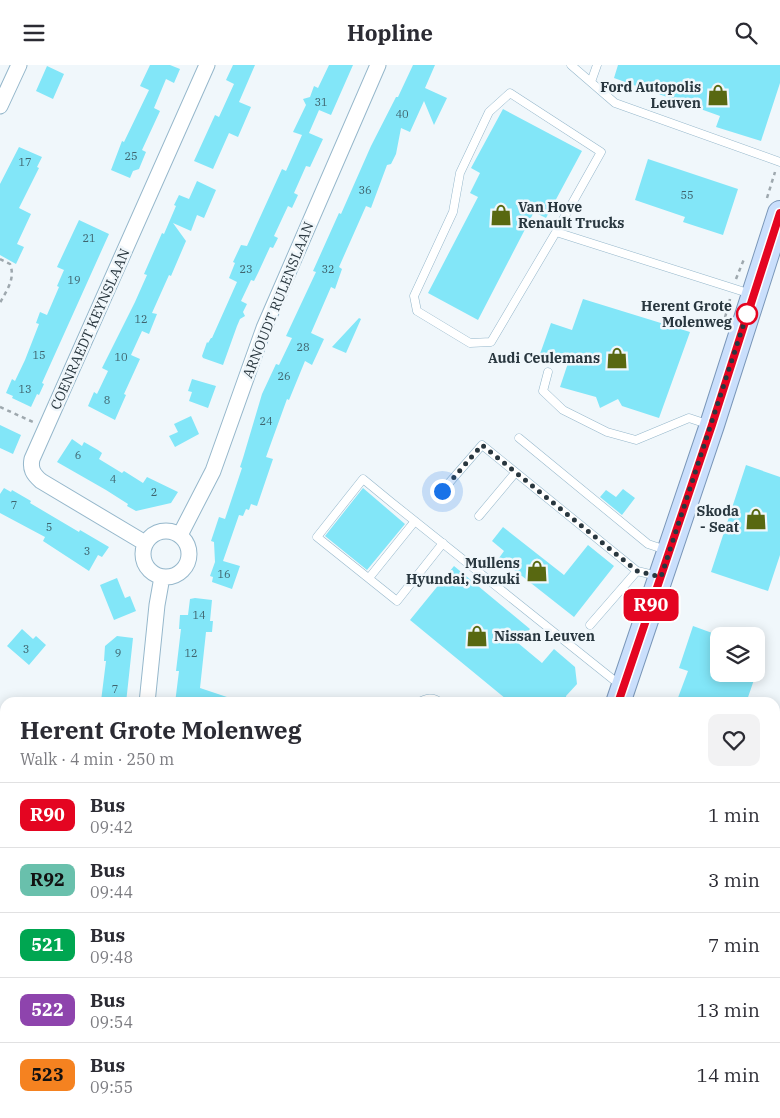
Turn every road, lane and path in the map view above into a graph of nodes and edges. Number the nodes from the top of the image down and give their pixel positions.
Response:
1 (19, 65) edge
2 (207, 65) edge
3 (378, 65) edge
4 (572, 65) edge
5 (597, 65) edge
6 (592, 82) junction
7 (0, 106) edge
8 (780, 162) edge
9 (778, 223) edge
10 (556, 232) junction
11 (0, 259) edge
12 (753, 295) junction
13 (0, 303) edge
14 (548, 372) dead end
15 (0, 407) edge
16 (712, 425) junction
17 (46, 428) junction
18 (519, 438) dead end
19 (516, 473) junction
20 (442, 491) dead end
21 (478, 515) dead end
22 (415, 521) junction
23 (180, 535) junction
24 (144, 543) junction
25 (443, 543) junction
26 (670, 551) junction
27 (637, 571) junction
28 (162, 577) junction
29 (661, 577) junction
30 (369, 578) junction
31 (590, 625) dead end
32 (620, 695) edge
33 (148, 697) edge

1 - 7 street
2 - 17 street, COENRAEDT KEYNSLAAN
3 - 23 street, ARNOUDT RULENSLAAN
4 - 6 lane
5 - 6 lane
6 - 8 lane
9 - 12 main road
10 - 10 lane
10 - 12 lane
11 - 13 path
12 - 16 main road
14 - 16 lane
15 - 17 path
16 - 26 main road
17 - 24 street, COENRAEDT KEYNSLAAN
18 - 26 lane
19 - 20 lane
19 - 21 lane
19 - 27 lane
22 - 25 lane
22 - 30 lane
22 - 30 lane
23 - 24 street
23 - 28 street
24 - 28 street
25 - 30 lane
25 - 32 lane
26 - 29 main road
27 - 29 lane
27 - 31 lane
28 - 33 street
29 - 32 main road

